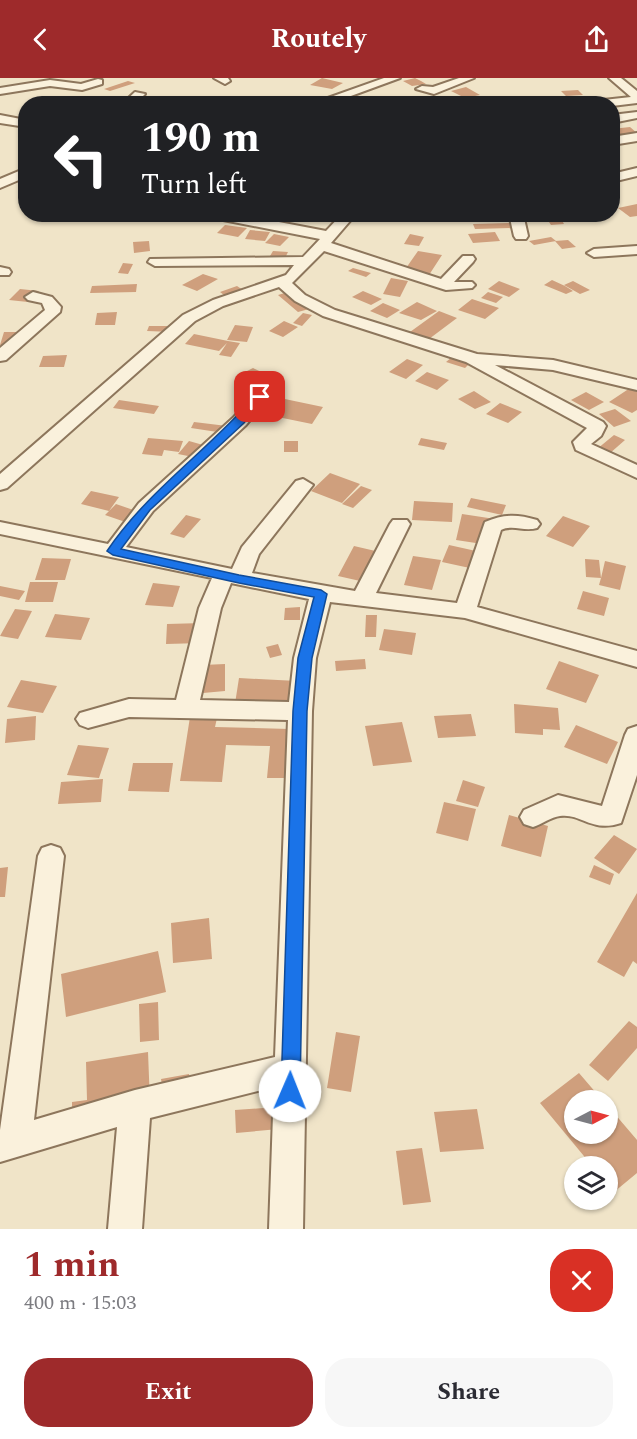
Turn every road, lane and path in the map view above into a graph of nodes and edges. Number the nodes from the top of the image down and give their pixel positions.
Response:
1 (395, 78) edge
2 (469, 78) edge
3 (614, 78) edge
4 (98, 82) dead end
5 (422, 89) dead end
6 (0, 91) edge
7 (139, 94) dead end
8 (137, 96) edge
9 (340, 96) edge
10 (637, 98) edge
11 (620, 100) edge
12 (637, 115) edge
13 (620, 118) edge
14 (0, 119) edge
15 (18, 122) edge
16 (637, 137) edge
17 (620, 140) edge
18 (637, 172) edge
19 (18, 176) edge
20 (620, 176) edge
21 (0, 184) edge
22 (247, 222) edge
23 (342, 222) edge
24 (518, 222) edge
25 (521, 236) dead end
26 (325, 240) junction
27 (637, 250) edge
28 (594, 253) dead end
29 (468, 259) dead end
30 (306, 261) junction
31 (155, 262) dead end
32 (282, 282) junction
33 (444, 284) junction
34 (468, 285) dead end
35 (33, 297) dead end
36 (0, 356) edge
37 (472, 358) junction
38 (637, 386) edge
39 (260, 397) dead end
40 (637, 472) edge
41 (0, 484) edge
42 (303, 485) dead end
43 (400, 524) dead end
44 (530, 524) dead end
45 (1, 531) edge
46 (113, 551) junction
47 (231, 578) junction
48 (321, 594) junction
49 (363, 597) junction
50 (465, 611) junction
51 (637, 658) edge
52 (186, 708) junction
53 (300, 711) junction
54 (88, 719) dead end
55 (637, 735) edge
56 (533, 817) dead end
57 (51, 856) dead end
58 (291, 1068) junction
59 (135, 1106) junction
60 (7, 1143) edge
61 (125, 1229) edge
62 (286, 1229) edge

1 - 9 street
2 - 5 street
3 - 10 street
4 - 6 street
7 - 8 street
10 - 11 street
12 - 13 street
14 - 15 street
16 - 17 street
18 - 20 street
19 - 21 street
22 - 26 street
23 - 26 street
24 - 25 street
26 - 30 street
26 - 33 street
27 - 28 street
29 - 33 street
30 - 31 street
30 - 32 street
32 - 37 street
32 - 41 street
33 - 34 street
35 - 36 street
37 - 38 street
37 - 40 street
39 - 46 street
42 - 47 street
43 - 49 street
44 - 50 street
45 - 46 street
46 - 47 street
47 - 48 street
47 - 52 street
48 - 49 street
48 - 53 street
49 - 50 street
50 - 51 street
52 - 53 street
52 - 54 street
53 - 58 street
55 - 56 street
57 - 60 street
58 - 59 street
58 - 62 street
59 - 60 street
59 - 61 street

